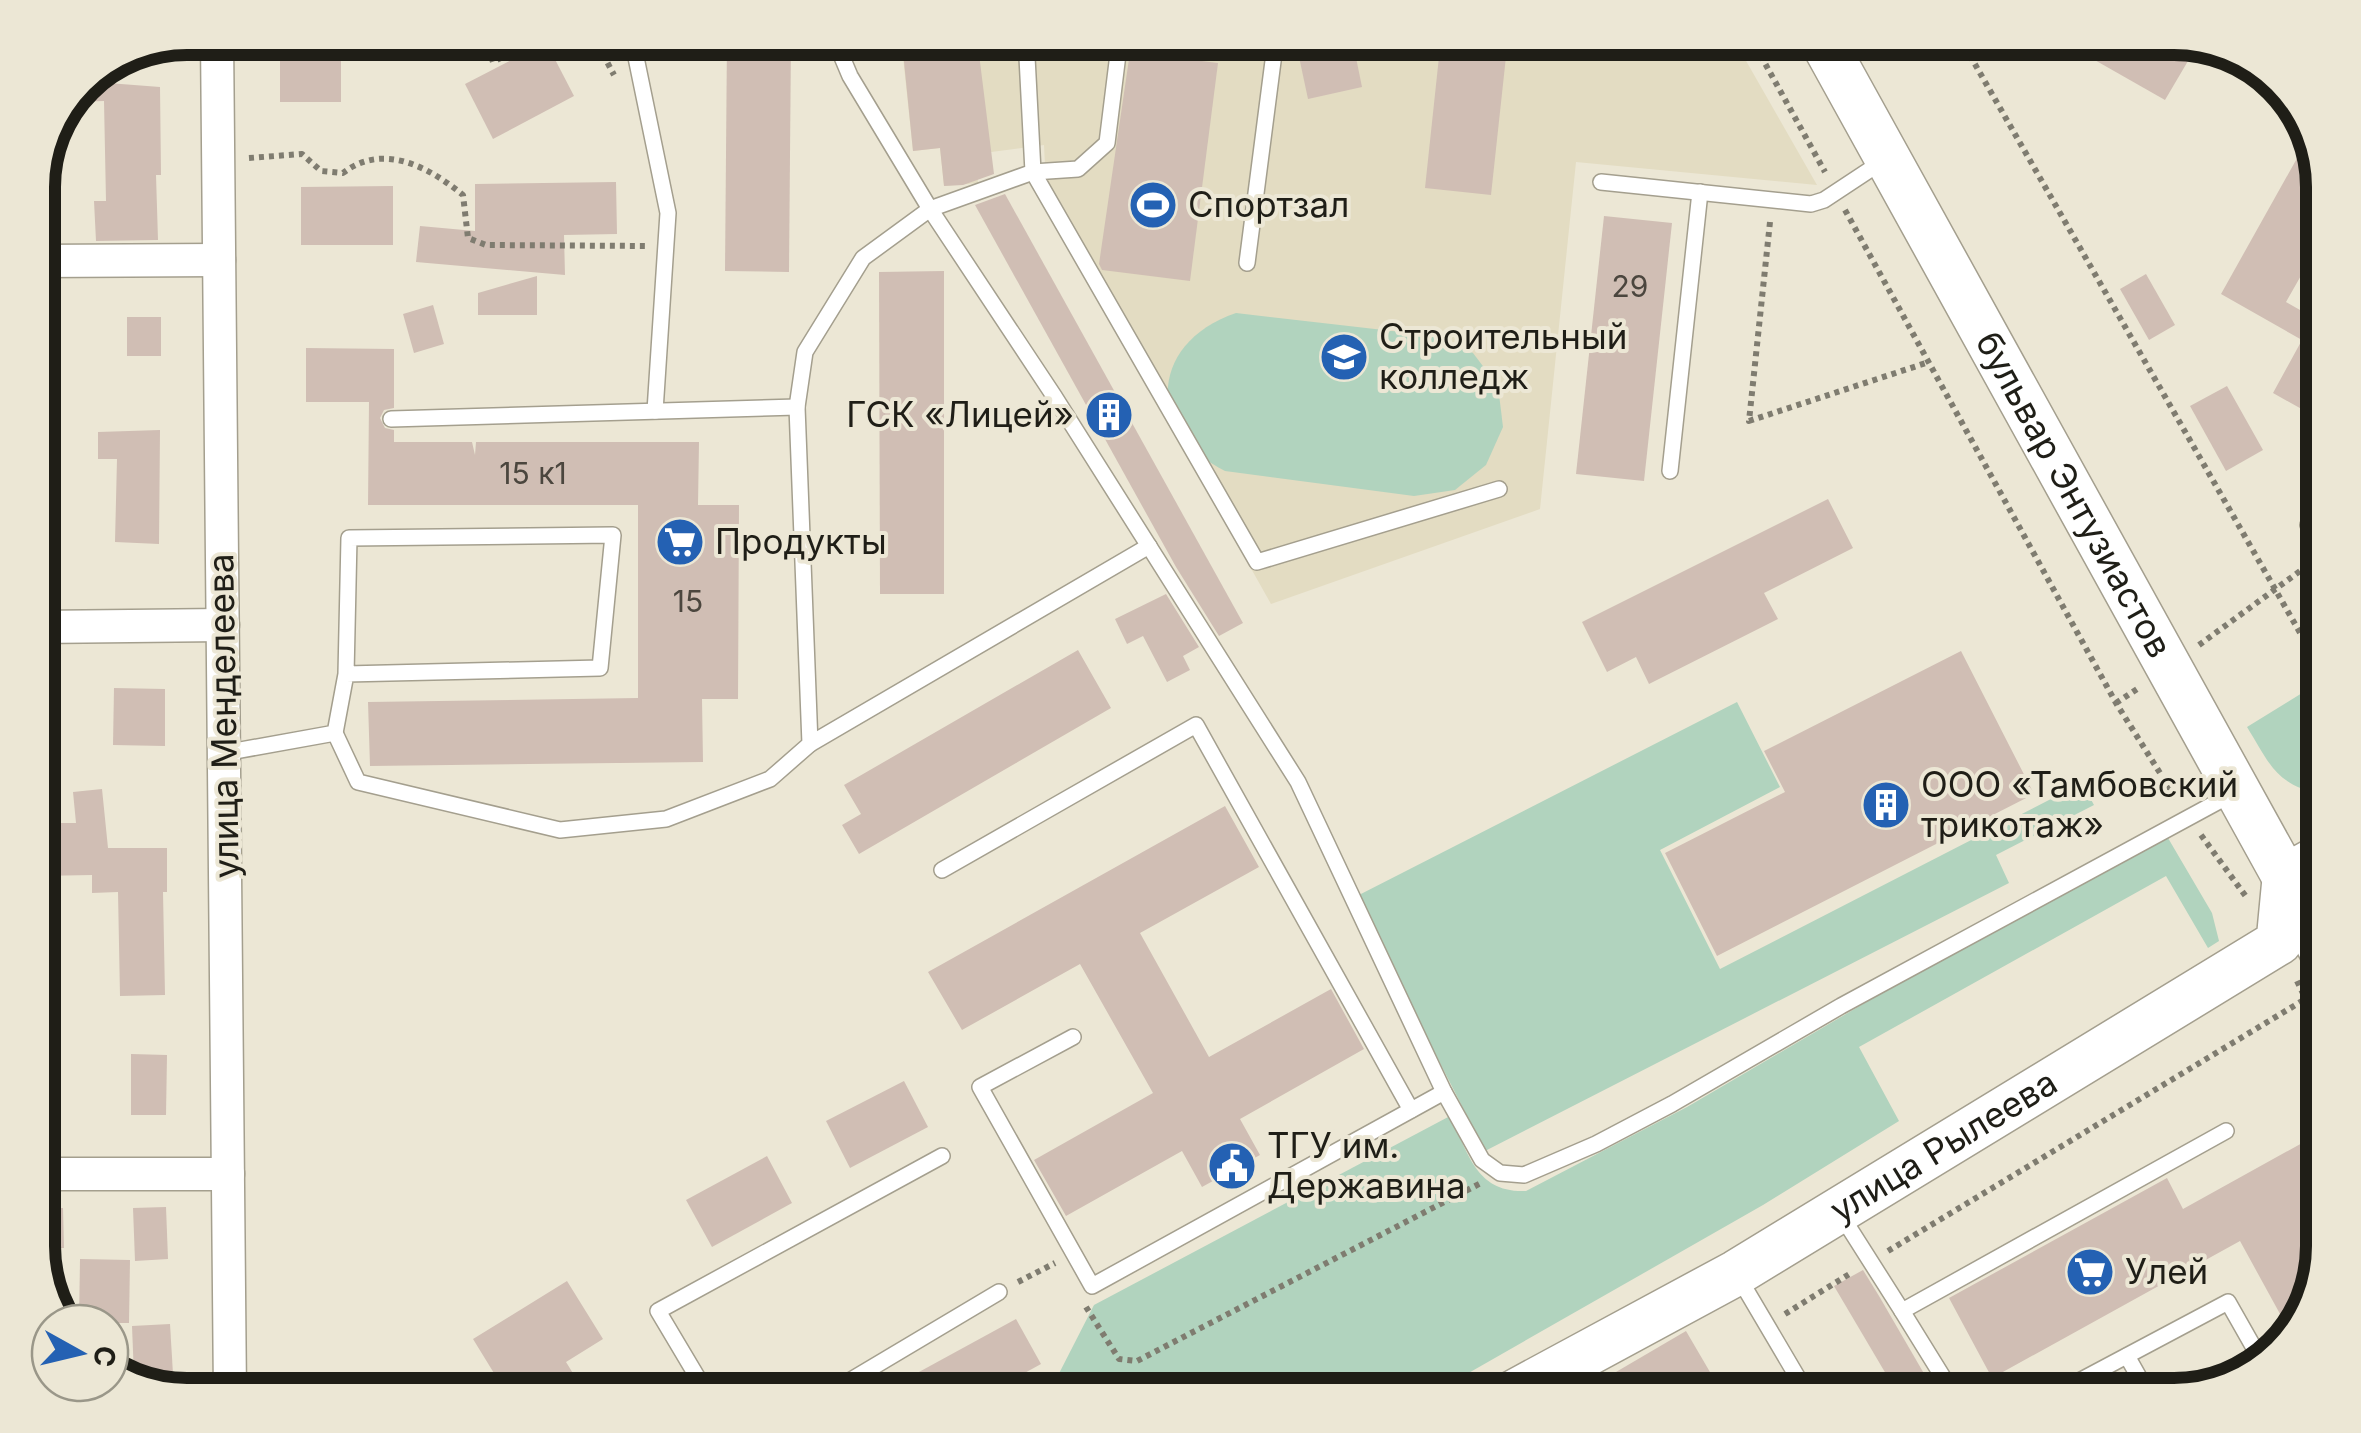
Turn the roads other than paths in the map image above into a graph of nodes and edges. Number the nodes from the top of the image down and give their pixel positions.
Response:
1 (217, 55) edge
2 (635, 55) edge
3 (841, 55) edge
4 (1027, 55) edge
5 (1118, 55) edge
6 (1274, 55) edge
7 (1829, 55) edge
8 (1887, 158) junction
9 (1033, 172) junction
10 (1601, 182) dead end
11 (1700, 192) junction
12 (930, 209) junction
13 (219, 260) junction
14 (55, 261) edge
15 (1247, 263) dead end
16 (797, 407) junction
17 (655, 412) junction
18 (391, 419) dead end
19 (1670, 471) dead end
20 (1499, 489) dead end
21 (1149, 546) junction
22 (55, 626) edge
23 (223, 626) junction
24 (346, 674) junction
25 (335, 734) junction
26 (810, 744) junction
27 (224, 753) junction
28 (2238, 792) junction
29 (2304, 866) edge
30 (942, 870) dead end
31 (1074, 1038) dead end
32 (1444, 1092) junction
33 (1411, 1110) junction
34 (2226, 1131) dead end
35 (942, 1156) dead end
36 (55, 1174) edge
37 (228, 1174) junction
38 (1838, 1211) junction
39 (1736, 1274) junction
40 (999, 1292) road end
41 (1902, 1311) junction
42 (2255, 1350) edge
43 (2127, 1356) junction
44 (230, 1378) edge
45 (697, 1378) edge
46 (856, 1378) edge
47 (1543, 1378) edge
48 (1798, 1378) edge
49 (1943, 1378) edge
50 (2086, 1378) edge
51 (2139, 1378) edge

1 - 13 street, улица Менделеева
2 - 17 lane
3 - 12 lane
4 - 9 lane
5 - 9 lane
6 - 15 lane
7 - 8 main road, бульвар Энтузиастов
8 - 11 lane
8 - 28 main road, бульвар Энтузиастов
9 - 12 lane
9 - 20 lane
10 - 11 lane
11 - 19 lane
12 - 16 lane
12 - 21 lane
13 - 14 street
13 - 23 street, улица Менделеева
16 - 17 lane
16 - 26 lane
17 - 18 lane
21 - 26 lane
21 - 32 lane
22 - 23 street
23 - 27 street, улица Менделеева
24 - 24 lane
24 - 25 lane
25 - 26 lane
25 - 27 lane
27 - 37 street, улица Менделеева
28 - 29 main road, бульвар Энтузиастов
28 - 32 lane
29 - 38 main road, улица Рылеева
30 - 33 lane
31 - 33 lane
32 - 33 lane
34 - 41 lane
35 - 45 lane
36 - 37 street
37 - 44 street, улица Менделеева
38 - 39 main road, улица Рылеева
38 - 41 lane
39 - 47 main road, улица Рылеева
39 - 48 lane
40 - 46 lane
41 - 49 lane
42 - 43 lane
43 - 50 lane
43 - 51 lane

